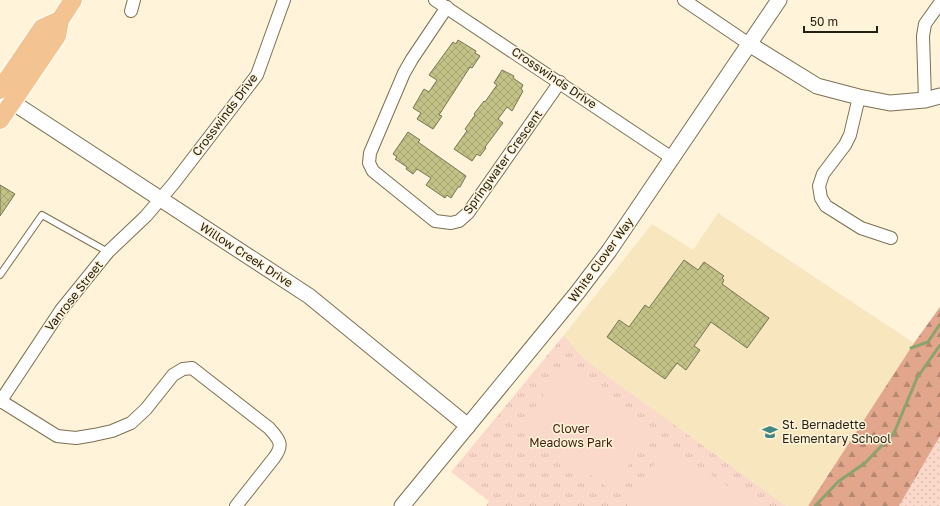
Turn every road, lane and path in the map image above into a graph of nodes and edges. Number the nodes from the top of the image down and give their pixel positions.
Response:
1 (73, 0) edge
2 (284, 0) edge
3 (435, 0) edge
4 (684, 0) edge
5 (779, 0) edge
6 (940, 3) edge
7 (447, 7) junction
8 (749, 44) junction
9 (560, 82) junction
10 (4, 95) edge
11 (940, 96) edge
12 (859, 98) junction
13 (925, 100) junction
14 (0, 120) edge
15 (672, 158) junction
16 (160, 199) junction
17 (891, 238) dead end
18 (108, 252) junction
19 (0, 275) edge
20 (0, 402) edge
21 (468, 426) junction
22 (236, 506) edge
23 (402, 506) edge

1 - 10 main road
2 - 16 street, Crosswinds Drive
3 - 7 street, Crosswinds Drive
4 - 8 street
5 - 8 street, White Clover Way
6 - 13 street
7 - 9 street, Crosswinds Drive
7 - 9 street, Springwater Crescent
8 - 12 street
8 - 15 street, White Clover Way
9 - 15 street, Crosswinds Drive
10 - 14 main road
10 - 16 street, Willow Creek Drive
11 - 13 street
12 - 13 street
12 - 17 street
15 - 21 street, White Clover Way
16 - 18 street, Vanrose Street
16 - 21 street, Willow Creek Drive
18 - 19 lane
18 - 20 street, Vanrose Street
20 - 22 street
21 - 23 street, White Clover Way

